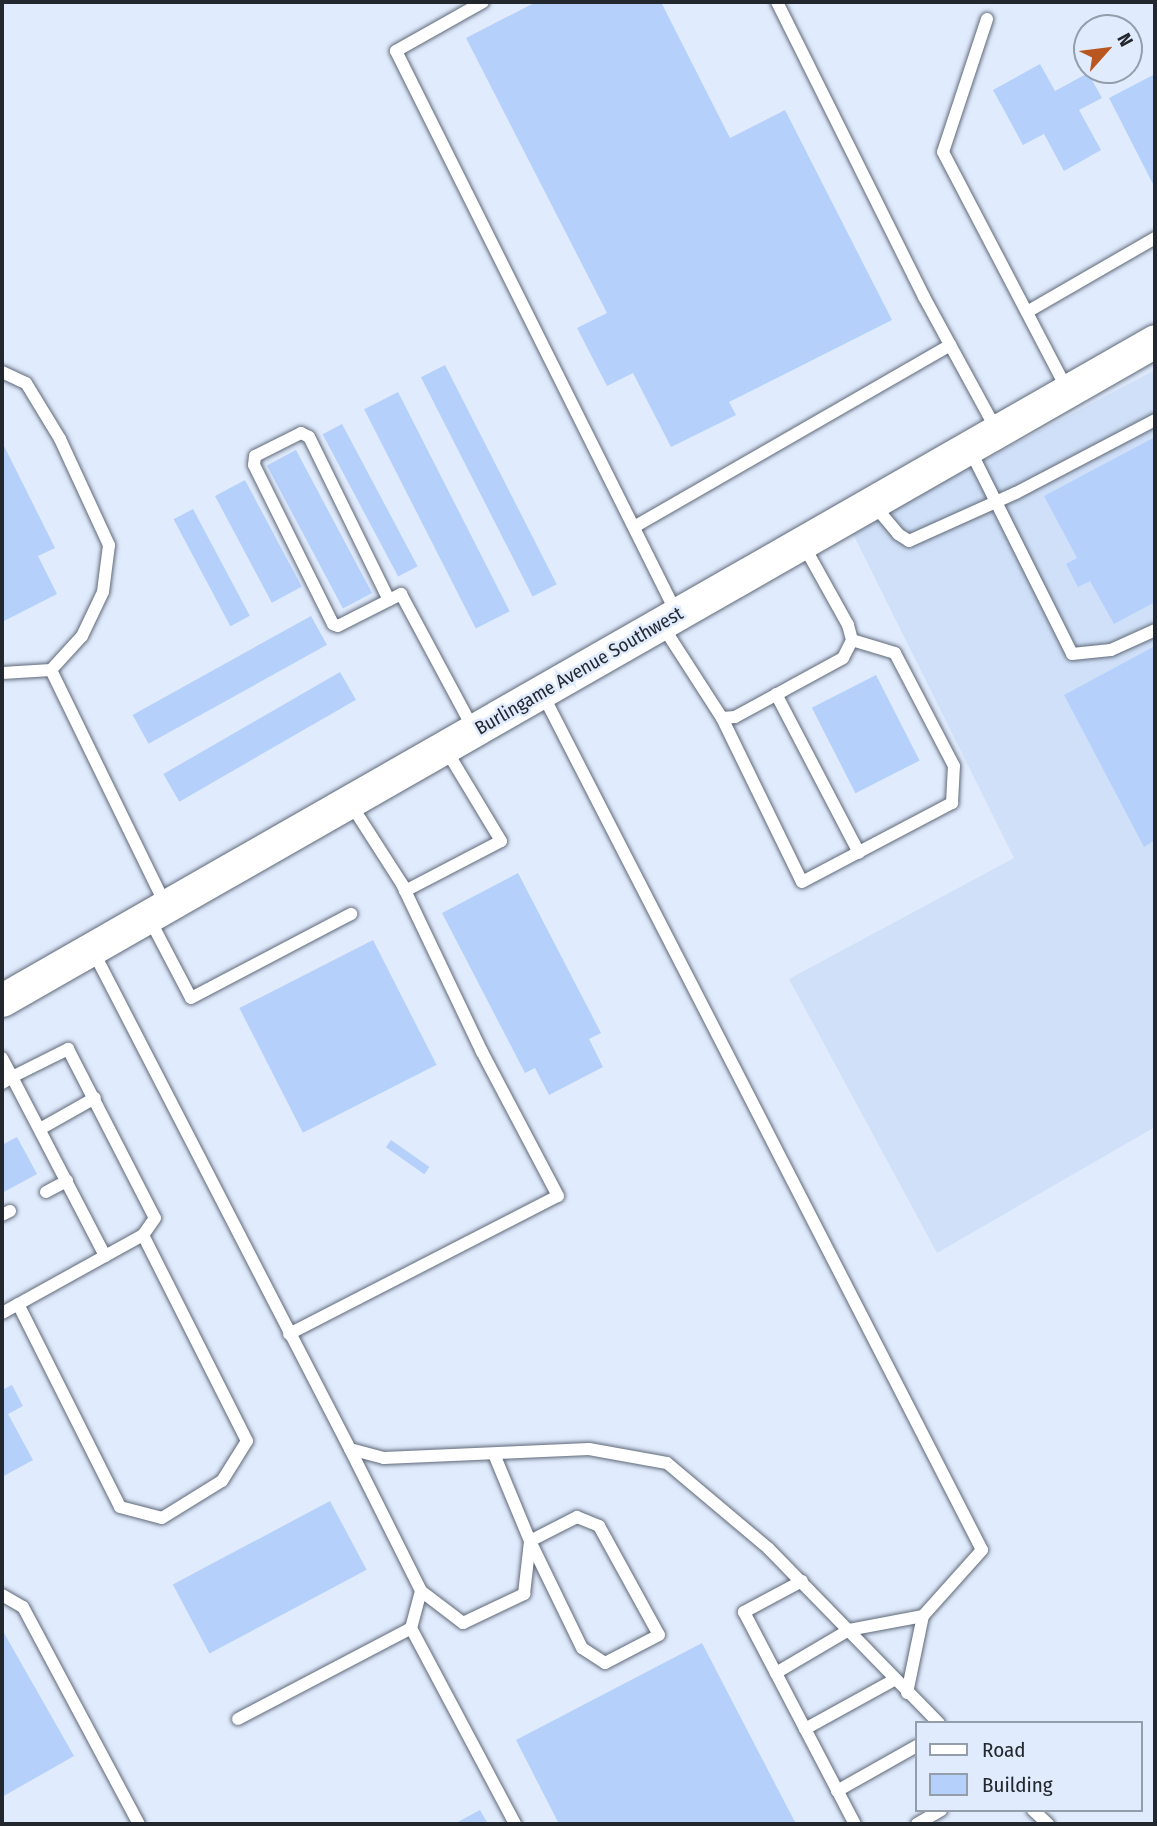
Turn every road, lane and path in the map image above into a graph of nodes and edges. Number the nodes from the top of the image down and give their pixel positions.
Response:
1 (483, 2) edge
2 (777, 2) edge
3 (987, 19) dead end
4 (1155, 238) edge
5 (1027, 312) junction
6 (1155, 341) edge
7 (950, 345) junction
8 (2, 372) edge
9 (1068, 391) junction
10 (1155, 420) edge
11 (998, 432) junction
12 (969, 448) junction
13 (995, 499) junction
14 (873, 503) junction
15 (634, 527) junction
16 (803, 543) junction
17 (389, 600) junction
18 (670, 620) junction
19 (1155, 630) edge
20 (852, 640) junction
21 (51, 670) junction
22 (2, 673) edge
23 (542, 693) junction
24 (776, 694) junction
25 (722, 718) junction
26 (475, 731) junction
27 (445, 748) junction
28 (350, 802) junction
29 (859, 853) junction
30 (405, 891) junction
31 (157, 913) junction
32 (351, 914) dead end
33 (91, 949) junction
34 (2, 1000) edge
35 (2, 1058) edge
36 (7, 1080) edge
37 (95, 1098) junction
38 (40, 1129) junction
39 (67, 1181) junction
40 (46, 1192) dead end
41 (144, 1235) junction
42 (105, 1256) junction
43 (18, 1304) junction
44 (2, 1313) edge
45 (289, 1335) junction
46 (350, 1449) junction
47 (494, 1454) junction
48 (530, 1541) junction
49 (802, 1581) junction
50 (421, 1591) junction
51 (2, 1595) edge
52 (923, 1616) junction
53 (411, 1629) junction
54 (849, 1630) junction
55 (776, 1673) junction
56 (894, 1680) junction
57 (907, 1693) junction
58 (238, 1720) dead end
59 (937, 1721) edge
60 (805, 1729) junction
61 (916, 1747) edge
62 (837, 1791) junction
63 (937, 1812) edge
64 (1035, 1812) edge
65 (138, 1824) edge
66 (515, 1824) edge
67 (855, 1824) edge
68 (916, 1824) edge
69 (1048, 1824) edge

1 - 15 lane
2 - 7 lane
3 - 5 lane
4 - 5 lane
5 - 9 lane
6 - 9 street, Burlingame Avenue Southwest
7 - 11 lane
7 - 15 lane
8 - 21 lane
9 - 11 street, Burlingame Avenue Southwest
10 - 13 lane
11 - 12 street, Burlingame Avenue Southwest
12 - 13 lane
12 - 14 street, Burlingame Avenue Southwest
13 - 14 lane
13 - 19 lane
14 - 16 street, Burlingame Avenue Southwest
15 - 18 lane
16 - 18 street, Burlingame Avenue Southwest
16 - 20 lane
17 - 17 lane
17 - 26 lane
18 - 23 street, Burlingame Avenue Southwest
18 - 25 lane
20 - 24 lane
20 - 29 lane
21 - 22 lane
21 - 31 lane
23 - 26 street, Burlingame Avenue Southwest
23 - 52 lane
24 - 25 lane
24 - 29 lane
25 - 29 lane
26 - 27 street, Burlingame Avenue Southwest
27 - 28 street, Burlingame Avenue Southwest
27 - 30 lane
28 - 30 lane
28 - 31 street, Burlingame Avenue Southwest
30 - 45 lane
31 - 32 lane
31 - 33 street, Burlingame Avenue Southwest
33 - 34 street, Burlingame Avenue Southwest
33 - 45 lane
35 - 36 lane
36 - 37 lane
36 - 38 lane
37 - 38 lane
37 - 41 lane
38 - 39 lane
39 - 40 lane
39 - 42 lane
41 - 42 lane
41 - 43 lane
42 - 43 lane
43 - 44 lane
45 - 46 lane
46 - 47 lane
46 - 50 lane
47 - 48 lane
47 - 49 lane
48 - 48 lane
48 - 50 lane
49 - 54 lane
49 - 55 lane
50 - 53 lane
51 - 65 lane
52 - 54 lane
52 - 57 lane
53 - 58 lane
53 - 66 lane
54 - 55 lane
54 - 56 lane
55 - 60 lane
56 - 57 lane
56 - 60 lane
57 - 59 lane
60 - 62 lane
61 - 62 lane
62 - 67 lane
63 - 68 lane
64 - 69 lane

